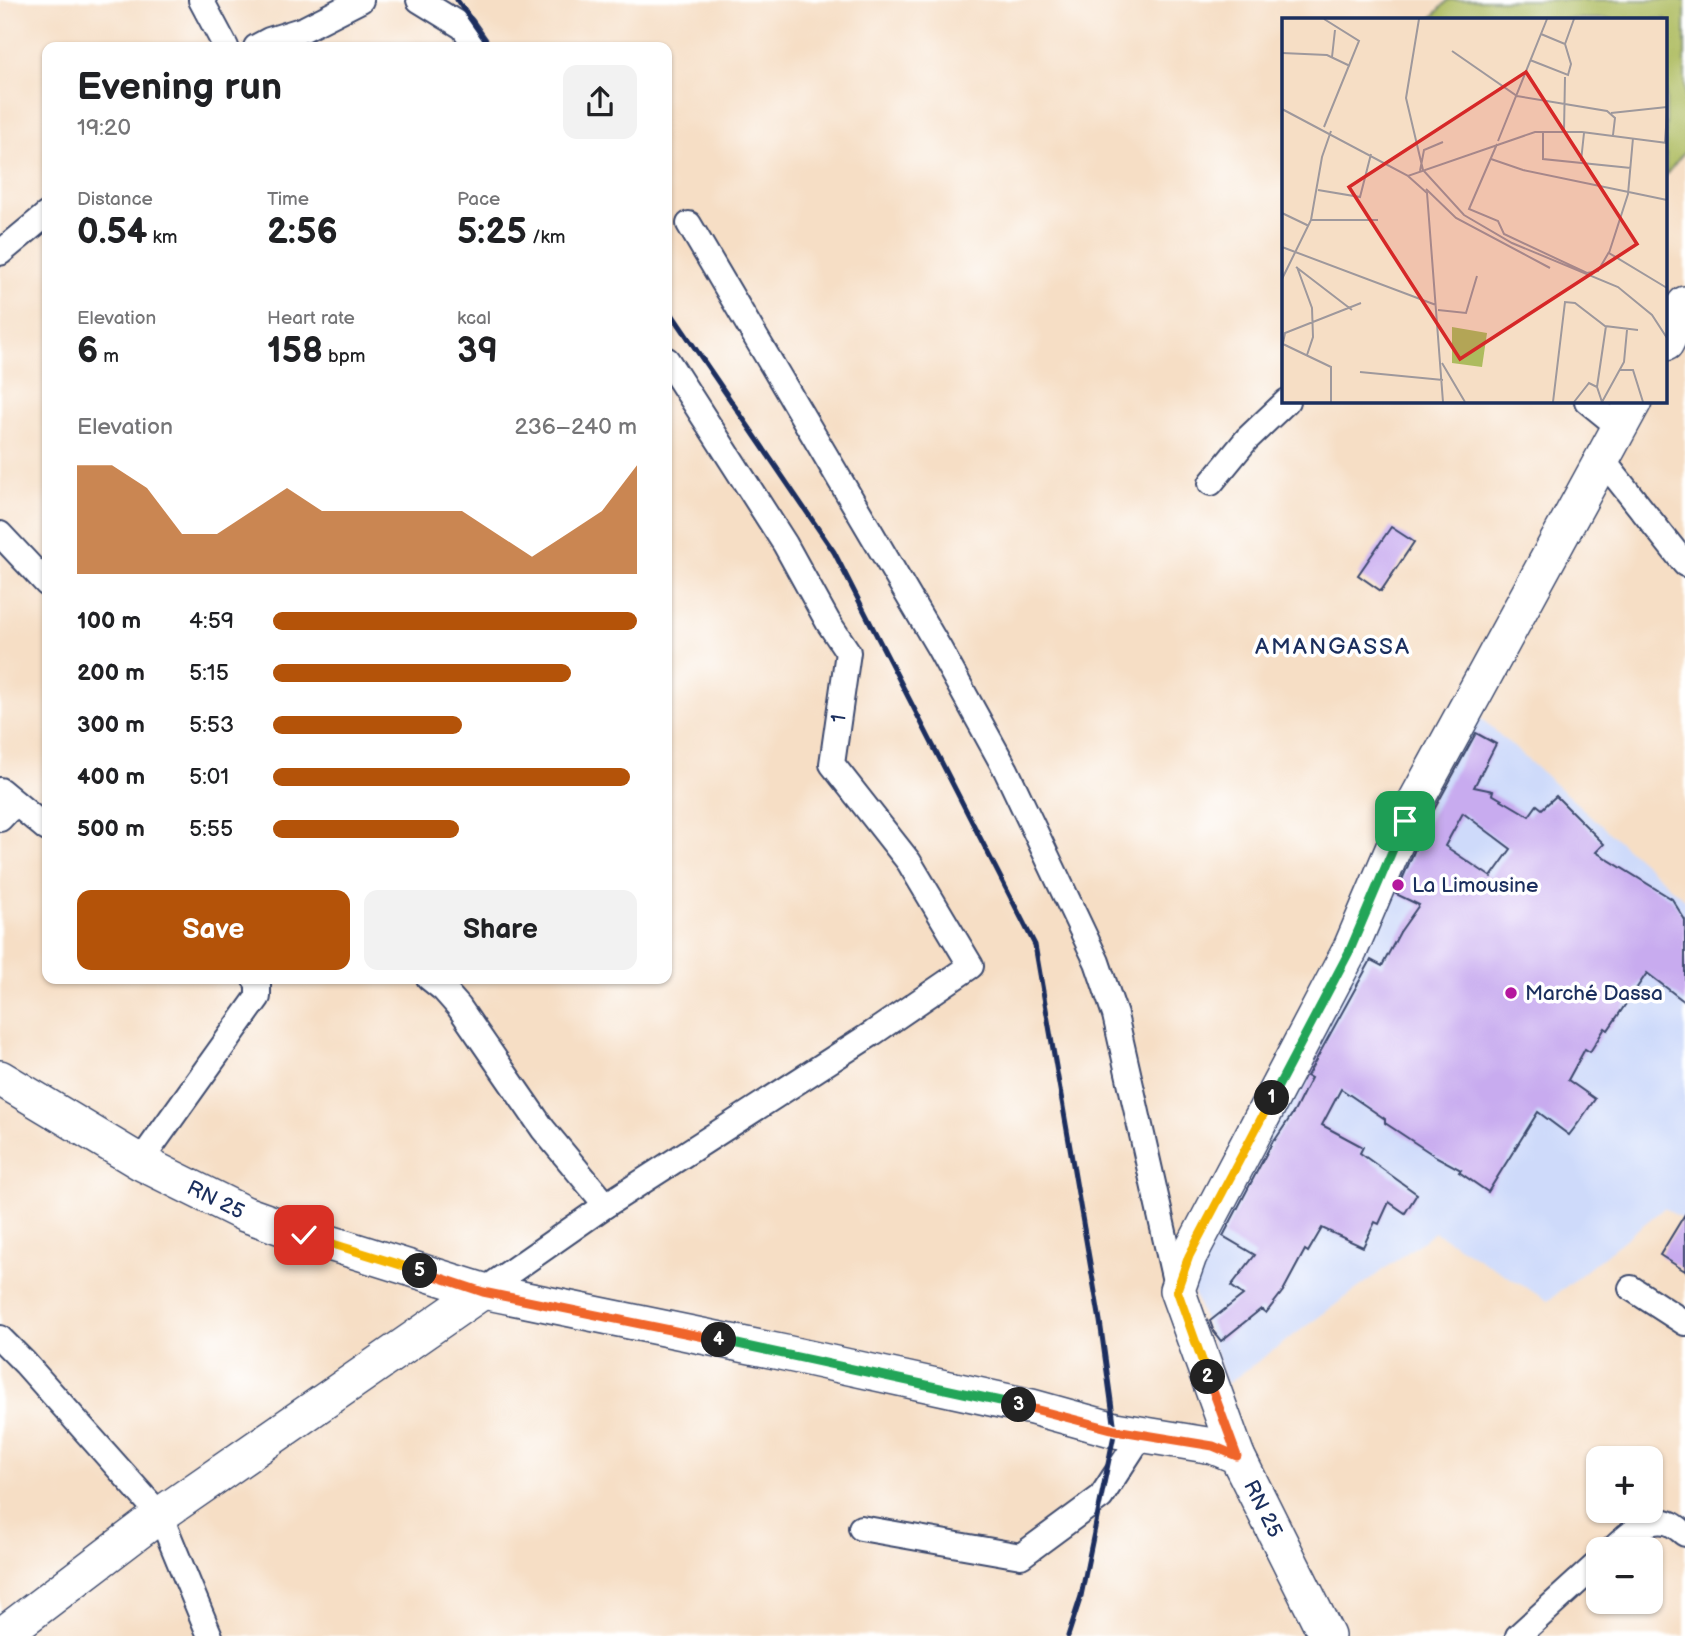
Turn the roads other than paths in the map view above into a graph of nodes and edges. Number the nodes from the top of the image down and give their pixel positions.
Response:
1 (201, 0) edge
2 (361, 0) edge
3 (419, 0) edge
4 (223, 42) edge
5 (265, 42) edge
6 (474, 42) edge
7 (42, 219) edge
8 (689, 224) dead end
9 (0, 253) edge
10 (1685, 304) edge
11 (1668, 339) edge
12 (672, 368) edge
13 (1286, 402) edge
14 (1590, 402) edge
15 (1626, 414) edge
16 (1601, 458) junction
17 (1211, 484) dead end
18 (0, 534) edge
19 (1685, 564) edge
20 (42, 579) edge
21 (5, 804) edge
22 (42, 826) edge
23 (258, 984) edge
24 (435, 984) edge
25 (0, 1078) edge
26 (140, 1162) junction
27 (606, 1205) junction
28 (1631, 1287) dead end
29 (1177, 1290) junction
30 (483, 1292) junction
31 (1685, 1323) edge
32 (0, 1338) edge
33 (1142, 1434) junction
34 (1237, 1456) junction
35 (160, 1515) junction
36 (861, 1528) dead end
37 (1685, 1534) edge
38 (1626, 1537) edge
39 (1586, 1574) edge
40 (1, 1636) edge
41 (210, 1636) edge
42 (1327, 1636) edge
43 (1518, 1636) edge

1 - 4 street
2 - 5 street
3 - 6 street
7 - 9 street
8 - 29 street
10 - 11 main road
12 - 27 street, 1
13 - 17 street
14 - 15 street
15 - 16 main road
16 - 19 street
16 - 29 main road
18 - 20 street
21 - 22 street
23 - 26 street
24 - 27 street
25 - 26 main road, RN 25 / RN 25
26 - 30 main road, RN 25 / RN 25
27 - 30 street
28 - 31 street
29 - 34 main road
30 - 33 main road, RN 25 / RN 25
30 - 35 main road
32 - 35 street
33 - 34 main road, RN 25 / RN 25
33 - 36 street
34 - 42 main road, RN 25 / RN 25
35 - 40 main road
35 - 41 street
37 - 38 street
39 - 43 street

